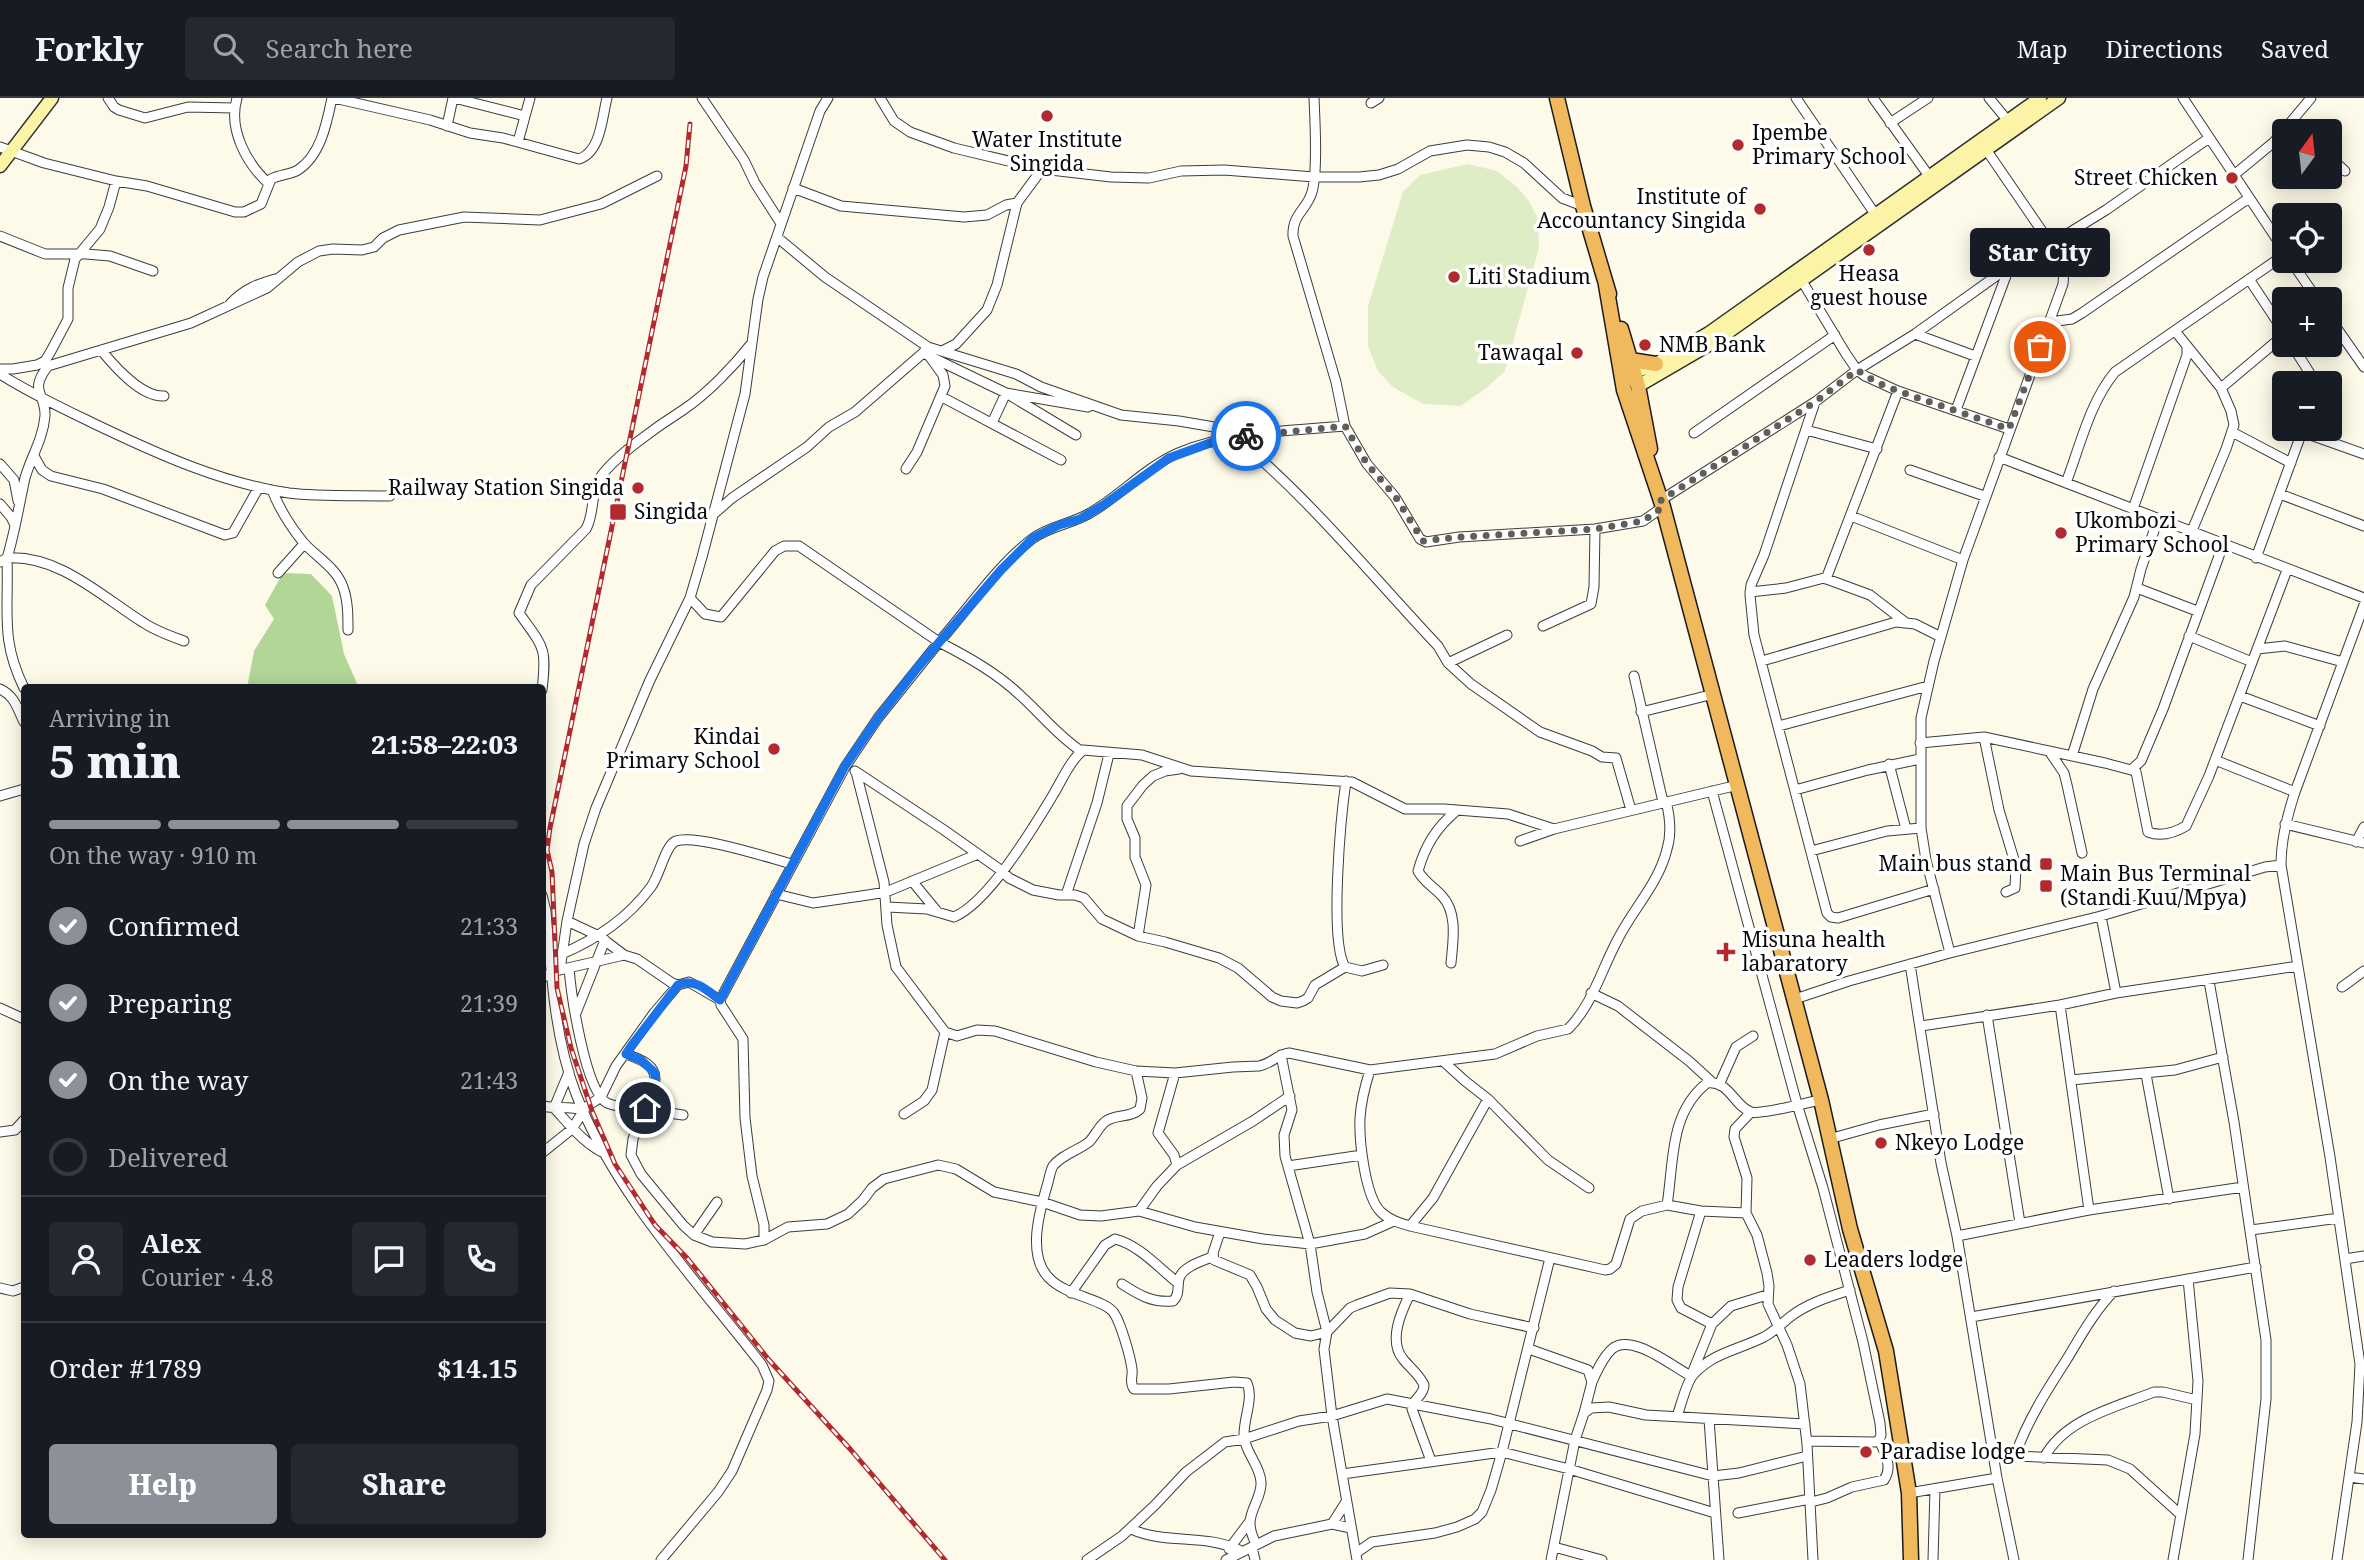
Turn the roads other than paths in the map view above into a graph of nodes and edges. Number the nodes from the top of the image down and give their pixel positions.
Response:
1 (52, 98) edge
2 (108, 98) edge
3 (237, 98) edge
4 (333, 98) edge
5 (454, 98) edge
6 (530, 98) edge
7 (607, 98) edge
8 (702, 98) edge
9 (828, 98) edge
10 (880, 98) edge
11 (1314, 98) edge
12 (1557, 98) edge
13 (1796, 98) edge
14 (1873, 98) edge
15 (1928, 98) edge
16 (1989, 98) edge
17 (2040, 98) edge
18 (2059, 98) edge
19 (2183, 98) edge
20 (2311, 98) edge
21 (234, 108) junction
22 (525, 116) junction
23 (2294, 119) edge
24 (2008, 121) junction
25 (1890, 123) junction
26 (447, 125) junction
27 (2209, 138) junction
28 (518, 142) junction
29 (2272, 142) edge
30 (1982, 145) junction
31 (6, 149) edge
32 (0, 166) edge
33 (2342, 168) edge
34 (1042, 169) junction
35 (2345, 171) dead end
36 (2234, 175) junction
37 (657, 176) dead end
38 (1929, 176) junction
39 (1314, 177) junction
40 (116, 181) junction
41 (269, 184) junction
42 (793, 188) junction
43 (2249, 198) junction
44 (1017, 203) junction
45 (1583, 206) junction
46 (1875, 215) junction
47 (780, 222) junction
48 (2272, 234) edge
49 (0, 236) edge
50 (778, 238) junction
51 (2049, 241) junction
52 (77, 254) junction
53 (2272, 262) edge
54 (2010, 265) junction
55 (153, 271) dead end
56 (1799, 276) junction
57 (2249, 279) junction
58 (2272, 314) edge
59 (2050, 321) junction
60 (2175, 331) junction
61 (1915, 334) junction
62 (1835, 335) junction
63 (2342, 336) edge
64 (752, 343) junction
65 (2272, 343) edge
66 (2187, 346) junction
67 (944, 350) junction
68 (101, 351) junction
69 (927, 352) junction
70 (1975, 356) junction
71 (1656, 364) joint
72 (2364, 367) edge
73 (1857, 370) junction
74 (1631, 374) junction
75 (1, 376) edge
76 (2221, 388) junction
77 (1898, 391) junction
78 (1006, 393) junction
79 (38, 395) junction
80 (164, 396) dead end
81 (942, 397) junction
82 (1815, 402) junction
83 (1104, 408) junction
84 (1956, 410) junction
85 (992, 424) junction
86 (1345, 426) junction
87 (2009, 429) junction
88 (1806, 430) junction
89 (2232, 432) junction
90 (1694, 433) dead end
91 (1254, 434) junction
92 (1076, 435) dead end
93 (1236, 438) junction
94 (2298, 441) edge
95 (2330, 441) edge
96 (1877, 449) junction
97 (2364, 454) edge
98 (34, 456) junction
99 (1999, 457) junction
100 (1061, 460) dead end
101 (2291, 463) junction
102 (0, 464) edge
103 (906, 469) dead end
104 (1910, 471) dead end
105 (2066, 483) junction
106 (259, 487) junction
107 (272, 490) junction
108 (2280, 494) junction
109 (390, 496) dead end
110 (1984, 496) junction
111 (1662, 503) junction
112 (0, 505) edge
113 (2133, 509) junction
114 (19, 511) junction
115 (714, 514) junction
116 (1851, 516) junction
117 (2158, 519) junction
118 (16, 526) junction
119 (2364, 526) edge
120 (1595, 529) junction
121 (2191, 533) junction
122 (304, 544) junction
123 (2223, 545) junction
124 (2256, 558) junction
125 (4, 560) edge
126 (1963, 560) junction
127 (2287, 570) junction
128 (278, 573) dead end
129 (1826, 579) junction
130 (2137, 588) junction
131 (1750, 592) junction
132 (690, 598) junction
133 (2364, 598) edge
134 (2364, 605) edge
135 (2197, 611) junction
136 (2362, 617) edge
137 (1905, 622) junction
138 (1544, 625) dead end
139 (348, 631) dead end
140 (1507, 635) dead end
141 (2189, 636) junction
142 (1941, 638) junction
143 (184, 641) dead end
144 (939, 642) junction
145 (2257, 649) junction
146 (1762, 661) junction
147 (2252, 662) junction
148 (2343, 662) junction
149 (1448, 663) junction
150 (1633, 676) dead end
151 (21, 684) edge
152 (542, 684) edge
153 (1928, 686) junction
154 (0, 689) edge
155 (1714, 694) junction
156 (2240, 696) junction
157 (1641, 712) junction
158 (21, 714) edge
159 (1779, 726) junction
160 (2320, 726) junction
161 (1984, 737) junction
162 (1920, 743) junction
163 (1081, 751) junction
164 (2049, 751) junction
165 (1109, 754) junction
166 (2072, 756) junction
167 (1920, 759) junction
168 (2215, 760) junction
169 (846, 764) junction
170 (1889, 764) junction
171 (2135, 767) junction
172 (1181, 768) junction
173 (856, 772) junction
174 (1346, 781) junction
175 (1738, 785) junction
176 (21, 790) edge
177 (1795, 790) junction
178 (1712, 791) junction
179 (2295, 792) junction
180 (0, 796) edge
181 (1664, 802) junction
182 (1630, 810) junction
183 (1456, 811) junction
184 (2285, 824) junction
185 (2364, 827) edge
186 (1921, 828) junction
187 (1906, 829) junction
188 (1554, 830) junction
189 (1520, 841) dead end
190 (2360, 842) edge
191 (1811, 851) junction
192 (2082, 853) dead end
193 (978, 854) junction
194 (792, 864) junction
195 (2281, 865) junction
196 (1002, 871) junction
197 (912, 881) junction
198 (1934, 889) junction
199 (886, 892) junction
200 (926, 892) junction
201 (2006, 892) dead end
202 (776, 894) junction
203 (1066, 895) junction
204 (887, 907) junction
205 (912, 907) junction
206 (936, 910) junction
207 (546, 911) edge
208 (2101, 916) junction
209 (546, 917) edge
210 (554, 920) dead end
211 (567, 921) junction
212 (1138, 936) junction
213 (602, 938) junction
214 (1950, 953) junction
215 (562, 954) junction
216 (624, 955) junction
217 (598, 962) junction
218 (1451, 962) dead end
219 (1910, 964) junction
220 (1383, 965) dead end
221 (2298, 966) junction
222 (1345, 967) junction
223 (560, 970) junction
224 (2364, 971) edge
225 (546, 976) edge
226 (2209, 981) junction
227 (678, 985) junction
228 (2342, 987) dead end
229 (1591, 993) junction
230 (2116, 993) junction
231 (1795, 999) junction
232 (720, 1000) junction
233 (2060, 1005) junction
234 (0, 1008) edge
235 (1987, 1015) junction
236 (575, 1016) junction
237 (21, 1017) edge
238 (1921, 1026) junction
239 (945, 1032) junction
240 (1753, 1036) dead end
241 (626, 1054) junction
242 (1281, 1055) junction
243 (2222, 1057) junction
244 (1444, 1062) junction
245 (1370, 1070) junction
246 (1136, 1071) junction
247 (569, 1072) junction
248 (1175, 1073) junction
249 (2146, 1074) junction
250 (2071, 1080) junction
251 (1716, 1084) junction
252 (1290, 1096) junction
253 (601, 1097) junction
254 (1488, 1099) junction
255 (1821, 1100) junction
256 (1797, 1104) junction
257 (546, 1107) edge
258 (554, 1108) junction
259 (645, 1108) junction
260 (583, 1110) junction
261 (1751, 1112) junction
262 (904, 1114) dead end
263 (1934, 1114) junction
264 (683, 1115) dead end
265 (21, 1123) edge
266 (572, 1129) junction
267 (0, 1132) edge
268 (1829, 1139) junction
269 (546, 1150) edge
270 (606, 1154) junction
271 (1362, 1155) junction
272 (1177, 1165) junction
273 (1288, 1166) junction
274 (2243, 1187) junction
275 (1590, 1188) dead end
276 (2169, 1199) junction
277 (717, 1202) dead end
278 (1042, 1202) junction
279 (1667, 1205) junction
280 (2089, 1210) junction
281 (1139, 1211) junction
282 (1701, 1211) junction
283 (1746, 1213) junction
284 (2339, 1217) junction
285 (1394, 1221) junction
286 (2020, 1223) junction
287 (1410, 1226) junction
288 (2251, 1230) junction
289 (1220, 1232) junction
290 (694, 1235) junction
291 (1956, 1236) junction
292 (764, 1240) junction
293 (1310, 1244) junction
294 (2364, 1256) edge
295 (1212, 1257) junction
296 (1550, 1258) junction
297 (2345, 1259) junction
298 (2256, 1267) junction
299 (2188, 1279) junction
300 (1178, 1283) junction
301 (1122, 1284) dead end
302 (0, 1288) edge
303 (21, 1288) edge
304 (1850, 1290) junction
305 (2114, 1291) junction
306 (1071, 1293) junction
307 (1410, 1294) junction
308 (1767, 1295) junction
309 (1971, 1317) junction
310 (1712, 1324) junction
311 (1534, 1328) junction
312 (1779, 1328) junction
313 (1327, 1332) junction
314 (1529, 1349) junction
315 (2362, 1364) edge
316 (1691, 1376) junction
317 (1592, 1382) junction
318 (2197, 1400) junction
319 (1413, 1403) junction
320 (1584, 1413) junction
321 (1332, 1416) junction
322 (1677, 1416) junction
323 (1709, 1419) junction
324 (1508, 1424) junction
325 (1805, 1424) junction
326 (1244, 1439) junction
327 (1575, 1440) junction
328 (1879, 1440) junction
329 (1807, 1441) junction
330 (1502, 1452) junction
331 (1993, 1455) junction
332 (1807, 1456) junction
333 (2015, 1456) junction
334 (2044, 1458) junction
335 (1431, 1461) junction
336 (1569, 1469) junction
337 (1342, 1474) junction
338 (1713, 1476) junction
339 (2350, 1477) junction
340 (1997, 1478) junction
341 (2364, 1479) edge
342 (1935, 1489) junction
343 (1909, 1493) junction
344 (1811, 1500) junction
345 (1346, 1502) junction
346 (1715, 1513) junction
347 (1738, 1513) dead end
348 (2180, 1514) junction
349 (1250, 1521) junction
350 (1332, 1524) junction
351 (1131, 1529) junction
352 (1352, 1532) junction
353 (1372, 1542) junction
354 (1254, 1545) junction
355 (1231, 1546) junction
356 (1554, 1547) junction
357 (1241, 1551) junction
358 (1357, 1557) edge
359 (661, 1560) edge
360 (1087, 1560) edge
361 (1225, 1560) edge
362 (1255, 1560) edge
363 (1550, 1560) edge
364 (1602, 1560) edge
365 (1719, 1560) edge
366 (1813, 1560) edge
367 (1911, 1560) edge
368 (1933, 1560) edge
369 (2014, 1560) edge
370 (2173, 1560) edge
371 (2248, 1560) edge
372 (2337, 1560) edge

1 - 31 main road
2 - 21 street
3 - 21 street
4 - 26 street
4 - 41 street
5 - 22 street
5 - 26 street
6 - 22 street
7 - 28 street
8 - 47 street
9 - 42 street
10 - 34 street
11 - 39 street
12 - 45 highway
13 - 46 street
14 - 25 street
15 - 25 street
16 - 24 street
17 - 24 main road
18 - 30 main road
19 - 27 street
20 - 23 street
21 - 41 street
22 - 28 street
24 - 30 main road
25 - 38 street
26 - 28 street
27 - 36 street
27 - 51 street
29 - 36 street
30 - 38 main road
30 - 51 street
30 - 56 main road
31 - 32 main road
31 - 40 street
33 - 35 street
34 - 39 street
34 - 44 street
36 - 43 street
37 - 68 street
38 - 46 main road
39 - 45 street
39 - 86 street
40 - 41 street
40 - 52 street
42 - 44 street
42 - 47 street
43 - 48 street
43 - 59 street
44 - 67 street
45 - 74 highway
46 - 56 main road
47 - 50 street
49 - 52 street
50 - 64 street
50 - 69 street
51 - 54 street
51 - 59 street
52 - 55 street
52 - 75 street
53 - 57 street
54 - 61 street
54 - 70 street
56 - 62 street
56 - 71 main road
56 - 74 main road
57 - 58 street
57 - 60 street
59 - 87 street
60 - 66 street
60 - 105 street
61 - 70 street
61 - 73 street
62 - 73 street
62 - 90 street
63 - 72 street
64 - 115 street
64 - 152 street
65 - 76 street
66 - 76 street
66 - 113 street
67 - 69 street
67 - 83 street
68 - 79 street
68 - 80 street
69 - 78 street
69 - 81 street
69 - 115 street
70 - 84 street
71 - 74 highway
73 - 77 street
73 - 82 street
74 - 111 highway
75 - 79 street
76 - 89 street
77 - 84 street
77 - 96 street
78 - 83 street
78 - 85 street
78 - 92 street
79 - 98 street
79 - 106 street
81 - 85 street
81 - 103 street
82 - 88 street
82 - 111 street
83 - 91 street
84 - 87 street
85 - 100 street
86 - 91 street
86 - 120 street
87 - 99 street
88 - 96 street
88 - 131 street
89 - 101 street
89 - 121 street
91 - 93 street
93 - 144 street
93 - 149 street
94 - 101 street
95 - 97 street
96 - 116 street
98 - 106 street
98 - 114 street
99 - 105 street
99 - 110 street
101 - 108 street
102 - 114 street
104 - 110 street
105 - 113 street
106 - 107 street
107 - 109 street
107 - 122 street
108 - 119 street
108 - 124 street
110 - 126 street
111 - 120 street
111 - 155 highway
112 - 118 street
113 - 117 street
114 - 118 street
115 - 132 street
116 - 126 street
116 - 129 street
117 - 121 street
117 - 130 street
118 - 125 street
120 - 138 street
121 - 123 street
122 - 128 street
122 - 139 street
123 - 124 street
123 - 135 street
124 - 127 street
125 - 143 street
125 - 151 street
126 - 142 street
127 - 133 street
127 - 145 street
129 - 131 street
129 - 137 street
130 - 135 street
130 - 166 street
131 - 146 street
132 - 144 street
132 - 211 street
134 - 136 street
135 - 141 street
136 - 148 street
137 - 142 street
137 - 146 street
140 - 149 street
141 - 147 street
141 - 171 street
142 - 153 street
144 - 163 street
144 - 169 street
145 - 147 street
145 - 148 street
146 - 159 street
147 - 156 street
148 - 160 street
149 - 182 street
150 - 157 street
153 - 159 street
153 - 162 street
154 - 158 street
155 - 157 street
155 - 175 highway
156 - 160 street
156 - 168 street
157 - 181 street
159 - 177 street
160 - 179 street
161 - 162 street
161 - 164 street
161 - 201 street
162 - 167 street
163 - 165 street
163 - 196 street
164 - 166 street
164 - 192 street
165 - 172 street
165 - 203 street
166 - 171 street
167 - 170 street
167 - 186 street
168 - 171 street
168 - 179 street
169 - 173 street
169 - 194 street
170 - 177 street
170 - 187 street
172 - 174 street
172 - 212 street
173 - 193 street
173 - 199 street
174 - 183 street
174 - 222 street
175 - 178 street
175 - 231 highway
176 - 180 street
177 - 191 street
178 - 181 street
178 - 256 street
179 - 184 street
181 - 182 street
181 - 229 street
182 - 188 street
183 - 188 street
183 - 218 street
184 - 190 street
184 - 195 street
185 - 190 street
186 - 187 street
186 - 198 street
187 - 191 street
188 - 189 street
191 - 198 street
193 - 196 street
193 - 197 street
194 - 202 street
194 - 213 street
195 - 208 street
195 - 221 street
196 - 203 street
196 - 206 street
197 - 199 street
197 - 200 street
198 - 214 street
199 - 202 street
199 - 204 street
200 - 205 street
200 - 206 street
202 - 232 street
203 - 212 street
204 - 205 street
204 - 239 street
205 - 206 street
207 - 210 street
208 - 214 street
208 - 230 street
209 - 223 street
211 - 213 street
211 - 215 street
212 - 222 street
213 - 215 street
213 - 216 street
213 - 217 street
214 - 219 street
215 - 223 street
216 - 217 street
216 - 227 street
217 - 223 street
217 - 236 street
219 - 231 street
219 - 238 street
220 - 222 street
221 - 226 street
221 - 284 street
223 - 225 street
223 - 236 street
223 - 247 street
224 - 228 street
226 - 230 street
226 - 243 street
227 - 232 street
227 - 241 street
229 - 244 street
229 - 251 street
230 - 233 street
231 - 255 highway
232 - 292 street
233 - 235 street
233 - 250 street
234 - 237 street
235 - 238 street
235 - 286 street
236 - 253 street
238 - 263 street
239 - 246 street
239 - 262 street
240 - 251 street
241 - 253 street
241 - 259 street
242 - 245 street
242 - 248 street
242 - 252 street
243 - 249 street
243 - 274 street
244 - 245 street
244 - 254 street
245 - 271 street
246 - 248 street
246 - 278 street
247 - 258 street
247 - 260 street
248 - 272 street
249 - 250 street
249 - 276 street
250 - 280 street
251 - 261 street
251 - 279 street
252 - 272 street
252 - 273 street
253 - 259 street
253 - 260 street
254 - 275 street
254 - 287 street
255 - 256 street
255 - 268 highway
256 - 261 street
256 - 304 street
257 - 258 street
258 - 260 street
258 - 266 street
259 - 264 street
259 - 290 street
260 - 266 street
260 - 270 street
261 - 283 street
263 - 268 street
263 - 291 street
265 - 267 street
266 - 269 street
266 - 270 street
268 - 343 highway
270 - 359 street
271 - 273 street
271 - 285 street
272 - 281 street
273 - 293 street
274 - 276 street
274 - 288 street
276 - 280 street
277 - 290 street
278 - 281 street
278 - 292 street
278 - 306 street
279 - 282 street
279 - 296 street
280 - 286 street
281 - 289 street
282 - 283 street
282 - 310 street
283 - 308 street
284 - 288 street
284 - 297 street
285 - 287 street
285 - 293 street
286 - 291 street
287 - 296 street
288 - 298 street
289 - 293 street
289 - 295 street
290 - 292 street
291 - 309 street
293 - 313 street
294 - 297 street
295 - 300 street
295 - 313 street
296 - 311 street
297 - 315 street
298 - 299 street
298 - 371 street
299 - 305 street
299 - 318 street
300 - 301 street
300 - 306 street
302 - 303 street
304 - 312 street
304 - 328 street
305 - 309 street
305 - 333 street
306 - 326 street
307 - 311 street
307 - 313 street
307 - 319 street
308 - 310 street
308 - 312 street
309 - 331 street
310 - 316 street
311 - 314 street
312 - 316 street
312 - 325 street
313 - 321 street
314 - 317 street
314 - 324 street
315 - 339 street
316 - 317 street
316 - 322 street
317 - 320 street
318 - 334 street
318 - 348 street
319 - 321 street
319 - 324 street
319 - 335 street
320 - 322 street
320 - 327 street
321 - 326 street
321 - 337 street
322 - 323 street
323 - 325 street
323 - 338 street
324 - 327 street
324 - 330 street
325 - 329 street
326 - 349 street
326 - 351 street
327 - 336 street
327 - 338 street
328 - 329 street
328 - 344 street
329 - 332 street
330 - 335 street
330 - 336 street
330 - 353 street
331 - 333 street
331 - 340 street
332 - 338 street
332 - 344 street
333 - 334 street
334 - 348 street
335 - 337 street
336 - 346 street
336 - 356 street
337 - 345 street
338 - 346 street
339 - 341 street
339 - 372 street
340 - 342 street
340 - 369 street
342 - 343 street
342 - 368 street
343 - 367 highway
344 - 347 street
344 - 366 street
345 - 350 street
345 - 352 street
346 - 365 street
348 - 370 street
349 - 354 street
349 - 355 street
350 - 352 street
350 - 354 street
351 - 355 street
351 - 360 street
352 - 353 street
352 - 358 street
353 - 358 street
354 - 357 street
354 - 362 street
355 - 357 street
355 - 361 street
356 - 363 street
356 - 364 street
357 - 361 street

